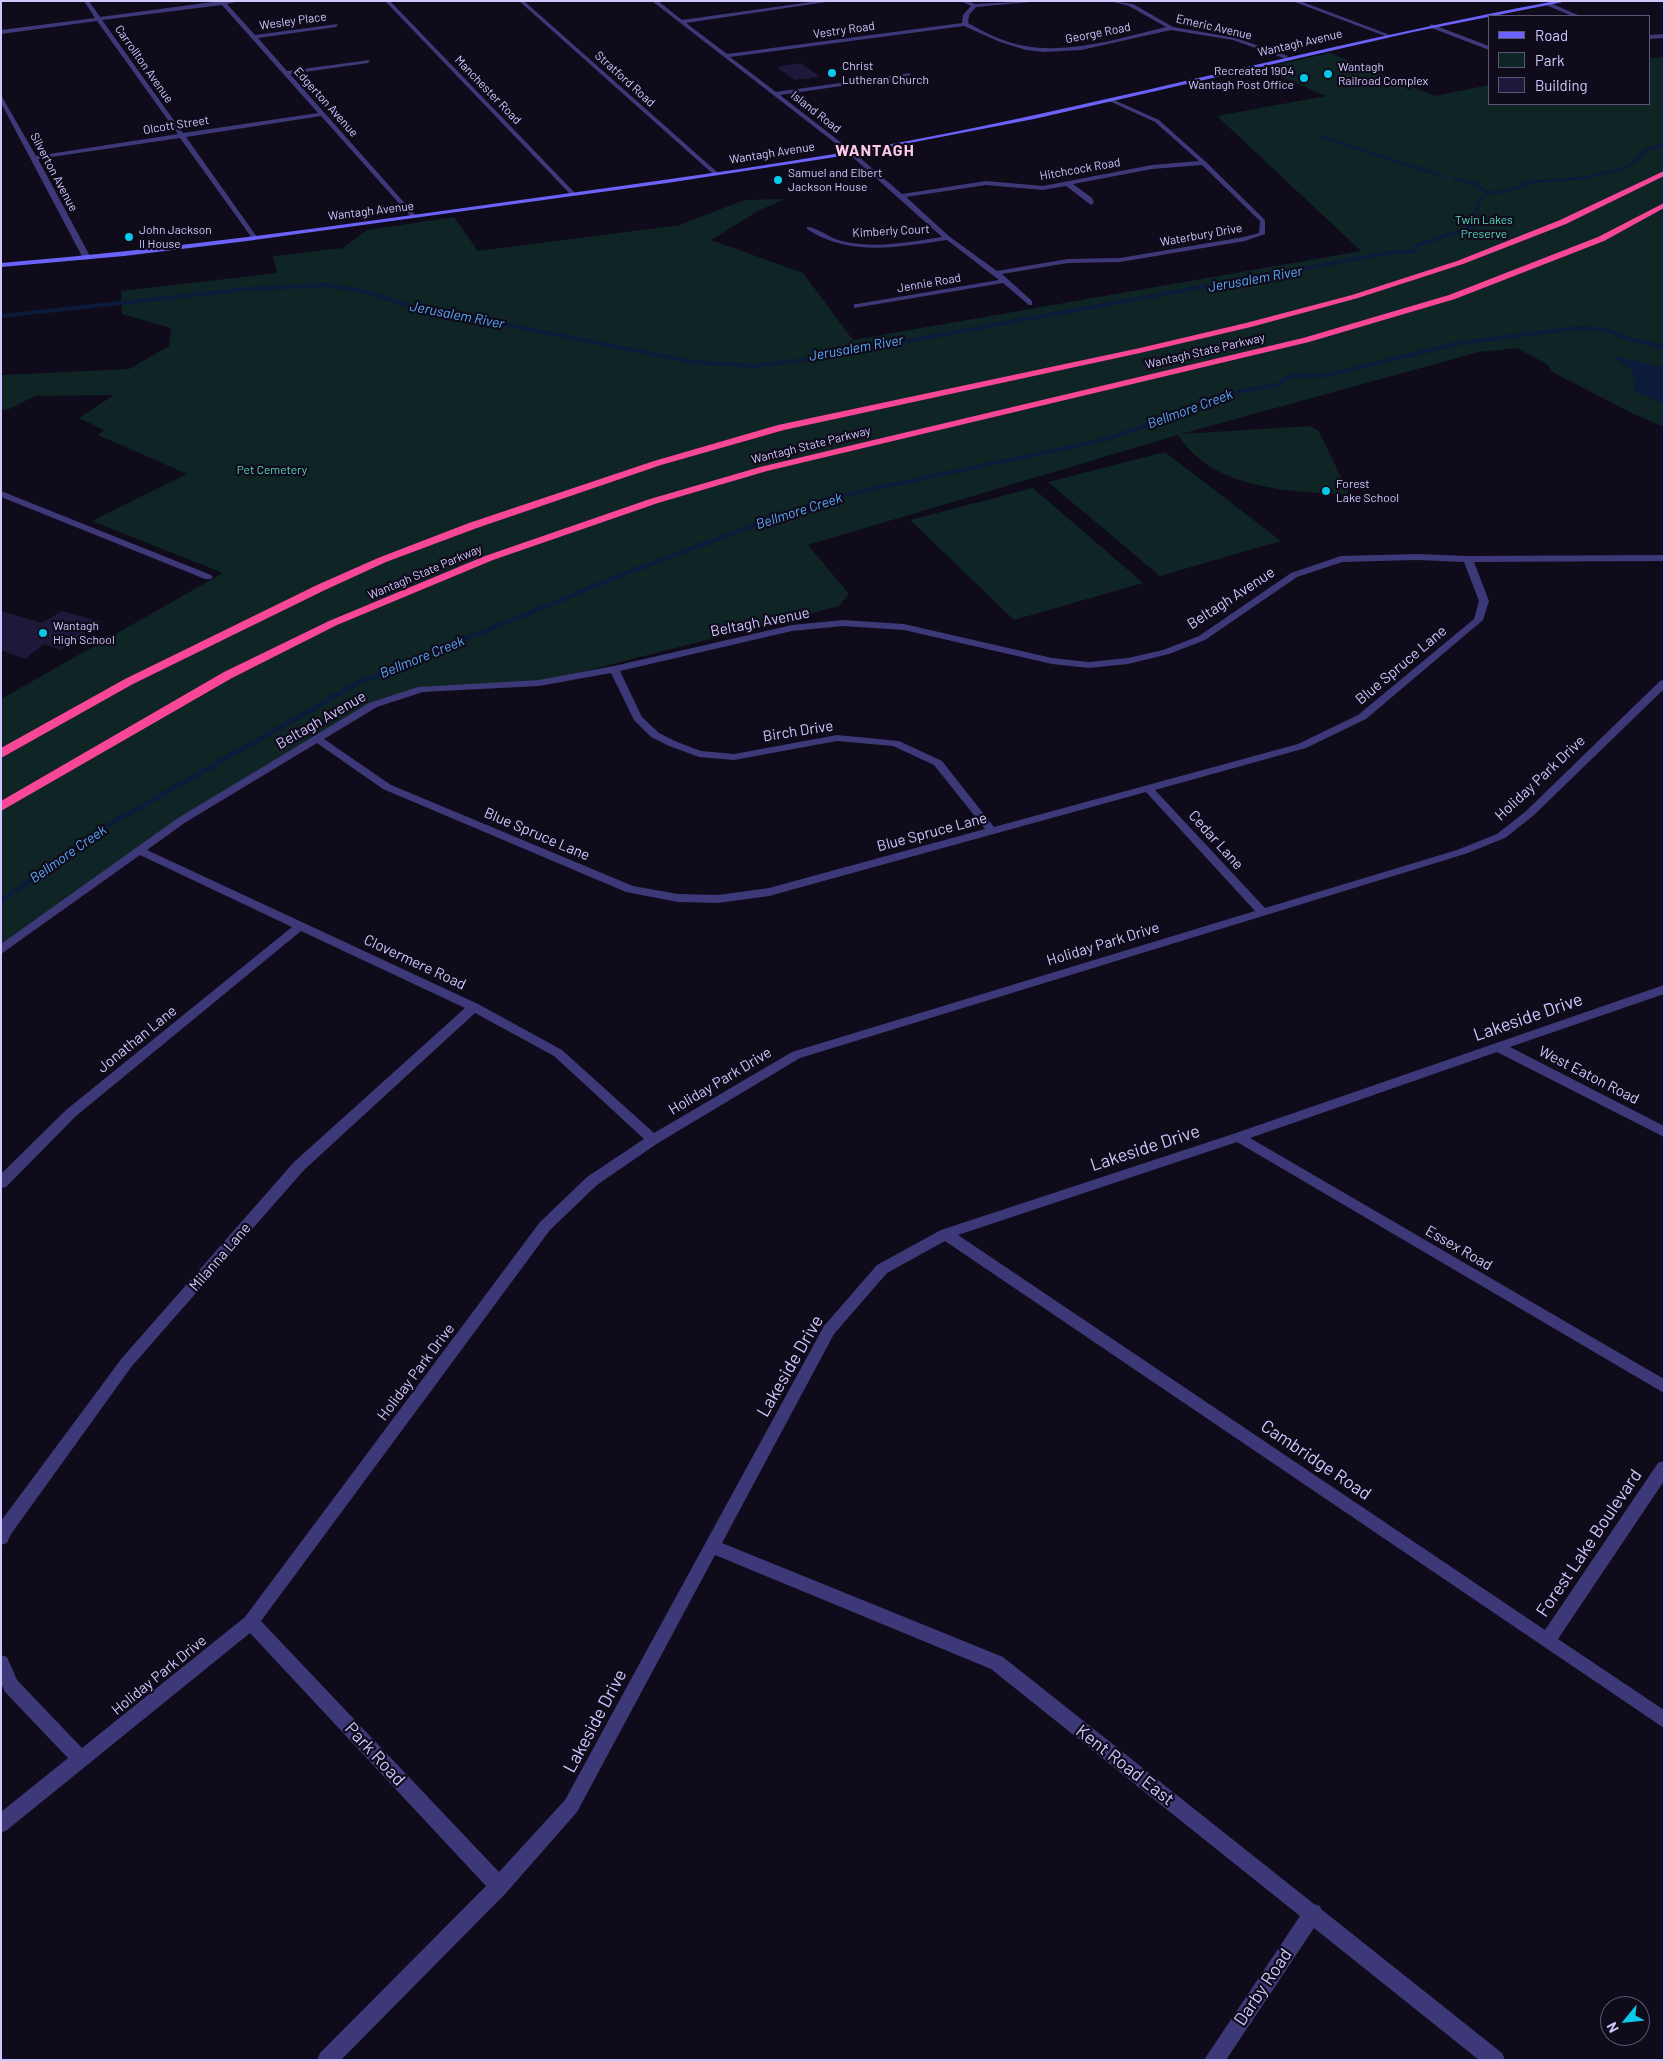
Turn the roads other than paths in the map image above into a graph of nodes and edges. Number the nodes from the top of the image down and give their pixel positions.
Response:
1 (86, 1) edge
2 (237, 1) edge
3 (387, 1) edge
4 (521, 1) edge
5 (654, 1) edge
6 (831, 1) edge
7 (963, 1) edge
8 (1039, 1) edge
9 (1112, 1) edge
10 (1294, 1) edge
11 (1566, 1) edge
12 (223, 2) edge
13 (1548, 4) junction
14 (974, 6) junction
15 (1488, 15) edge
16 (1490, 15) edge
17 (1574, 15) edge
18 (99, 19) junction
19 (681, 22) junction
20 (964, 24) junction
21 (336, 25) dead end
22 (1431, 26) junction
23 (1171, 28) junction
24 (1, 32) edge
25 (1387, 35) junction
26 (1664, 36) edge
27 (254, 37) junction
28 (1650, 38) edge
29 (1488, 48) edge
30 (726, 56) junction
31 (1286, 58) junction
32 (368, 61) dead end
33 (286, 73) junction
34 (909, 74) dead end
35 (776, 94) junction
36 (1, 97) edge
37 (1110, 100) junction
38 (322, 114) junction
39 (181, 135) junction
40 (850, 152) junction
41 (34, 158) junction
42 (1204, 163) junction
43 (715, 173) junction
44 (1664, 173) edge
45 (1068, 184) junction
46 (573, 194) junction
47 (901, 196) junction
48 (1091, 203) dead end
49 (1664, 205) edge
50 (414, 216) junction
51 (808, 228) dead end
52 (254, 237) junction
53 (948, 238) junction
54 (87, 258) junction
55 (1, 265) edge
56 (996, 273) junction
57 (1005, 281) junction
58 (1029, 303) dead end
59 (857, 306) dead end
60 (1, 494) edge
61 (1664, 558) edge
62 (1468, 559) junction
63 (208, 577) dead end
64 (614, 669) junction
65 (1664, 683) edge
66 (316, 738) junction
67 (1, 754) edge
68 (1148, 788) junction
69 (1, 807) edge
70 (992, 831) junction
71 (140, 851) junction
72 (1262, 912) junction
73 (299, 927) junction
74 (1, 950) edge
75 (1664, 989) edge
76 (474, 1007) junction
77 (1499, 1047) junction
78 (1664, 1132) edge
79 (1238, 1137) junction
80 (653, 1140) junction
81 (1, 1182) edge
82 (946, 1234) junction
83 (1664, 1387) edge
84 (1664, 1468) edge
85 (1, 1538) edge
86 (711, 1546) junction
87 (251, 1622) junction
88 (1547, 1641) junction
89 (1, 1663) edge
90 (1664, 1720) edge
91 (81, 1759) junction
92 (1, 1824) edge
93 (499, 1886) junction
94 (1313, 1913) junction
95 (327, 2060) edge
96 (1214, 2060) edge
97 (1495, 2060) edge

1 - 18 street, Carrollton Avenue
2 - 12 street
3 - 46 street, Manchester Road
4 - 43 street, Stratford Road
5 - 19 street, Island Road
6 - 19 street
7 - 14 street
8 - 14 street
9 - 23 street, Emeric Avenue
10 - 25 street
11 - 13 main road, Wantagh Avenue
12 - 18 street
12 - 27 street, Edgerton Avenue
13 - 16 main road, Wantagh Avenue
13 - 17 street
14 - 20 street
15 - 22 main road, Wantagh Avenue
18 - 24 street
18 - 39 street, Carrollton Avenue
19 - 30 street, Island Road
20 - 23 street, George Road
20 - 30 street, Vestry Road
21 - 27 street, Wesley Place
22 - 25 main road, Wantagh Avenue
22 - 29 street
23 - 31 street, Emeric Avenue
25 - 31 main road, Wantagh Avenue
26 - 28 street
27 - 33 street, Edgerton Avenue
30 - 35 street, Island Road
31 - 37 main road, Wantagh Avenue
32 - 33 street
33 - 38 street, Edgerton Avenue
34 - 35 street
35 - 40 street, Island Road
36 - 41 street, Silverton Avenue
37 - 40 main road, Wantagh Avenue
37 - 42 street, Waterbury Drive
38 - 39 street, Olcott Street
38 - 50 street, Edgerton Avenue
39 - 41 street, Olcott Street
39 - 52 street, Carrollton Avenue
40 - 43 main road, Wantagh Avenue
40 - 47 street, Island Road
41 - 54 street, Silverton Avenue
42 - 45 street, Hitchcock Road
42 - 56 street, Waterbury Drive
43 - 46 main road, Wantagh Avenue
44 - 67 highway, Wantagh State Parkway
45 - 47 street, Hitchcock Road
45 - 48 street
46 - 50 main road, Wantagh Avenue
47 - 53 street, Island Road
49 - 69 highway, Wantagh State Parkway
50 - 52 main road, Wantagh Avenue
51 - 53 street, Kimberly Court
52 - 54 main road, Wantagh Avenue
53 - 56 street, Island Road
54 - 55 main road, Wantagh Avenue
56 - 57 street, Island Road
57 - 58 street, Island Road
57 - 59 street, Jennie Road
60 - 63 street
61 - 62 street, Beltagh Avenue
62 - 64 street, Beltagh Avenue
62 - 68 street, Blue Spruce Lane
64 - 66 street, Beltagh Avenue
64 - 70 street, Birch Drive
65 - 72 street, Holiday Park Drive
66 - 70 street, Blue Spruce Lane
66 - 71 street, Beltagh Avenue
68 - 70 street, Blue Spruce Lane
68 - 72 street, Cedar Lane
71 - 73 street, Clovermere Road
71 - 74 street, Beltagh Avenue
72 - 80 street, Holiday Park Drive
73 - 76 street, Clovermere Road
73 - 81 street, Jonathan Lane
75 - 77 street, Lakeside Drive
76 - 80 street, Clovermere Road
76 - 85 street, Milanna Lane
77 - 78 street, West Eaton Road
77 - 79 street, Lakeside Drive
79 - 82 street, Lakeside Drive
79 - 83 street, Essex Road
80 - 87 street, Holiday Park Drive
82 - 86 street, Lakeside Drive
82 - 88 street, Cambridge Road
84 - 88 street, Forest Lake Boulevard
86 - 93 street, Lakeside Drive
86 - 94 street, Kent Road East
87 - 91 street, Holiday Park Drive
87 - 93 street, Park Road
88 - 90 street, Cambridge Road
89 - 91 street
91 - 92 street, Holiday Park Drive
93 - 95 street, Lakeside Drive
94 - 96 street, Darby Road
94 - 97 street, Kent Road East

